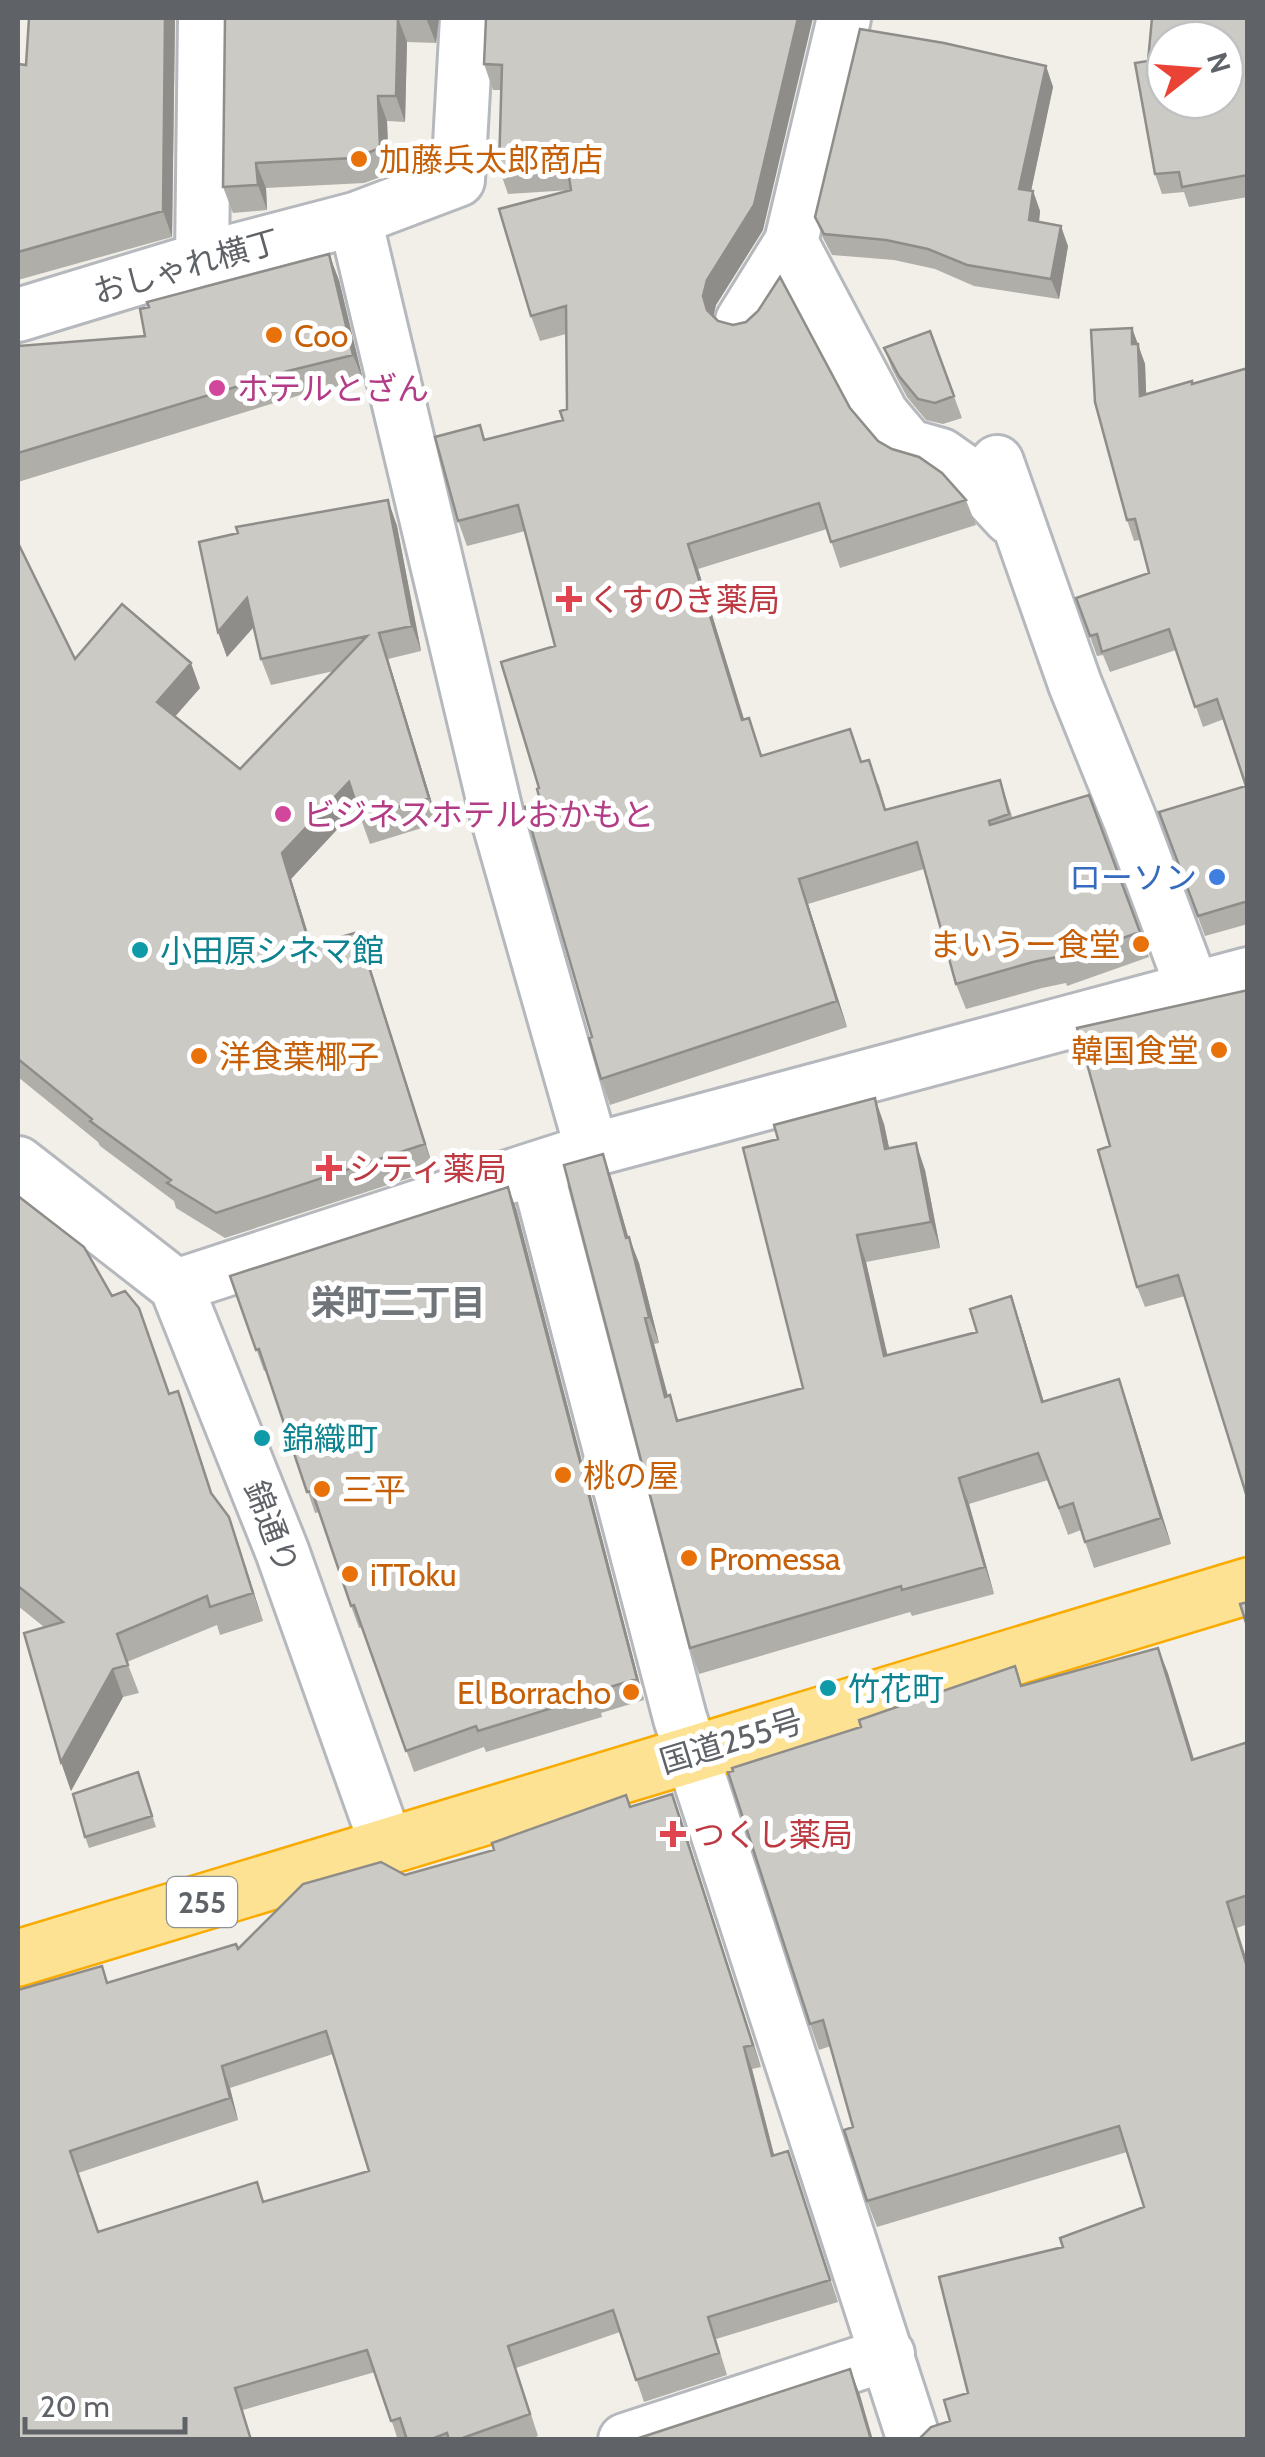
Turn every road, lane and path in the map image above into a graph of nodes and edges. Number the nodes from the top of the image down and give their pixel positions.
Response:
1 (206, 18) edge
2 (467, 18) edge
3 (844, 18) edge
4 (355, 218) junction
5 (791, 242) junction
6 (202, 259) junction
7 (18, 315) edge
8 (742, 320) edge
9 (997, 462) dead end
10 (1022, 531) junction
11 (1248, 974) edge
12 (1192, 989) junction
13 (592, 1150) junction
14 (18, 1163) edge
15 (536, 1168) junction
16 (176, 1286) junction
17 (1248, 1586) edge
18 (691, 1754) junction
19 (387, 1846) junction
20 (18, 1958) edge
21 (888, 2354) junction
22 (625, 2440) edge
23 (914, 2440) edge

1 - 6 street
2 - 4 street, おしゃれ横丁
3 - 5 street
4 - 6 street, おしゃれ横丁
4 - 13 street
5 - 8 street
5 - 10 street
6 - 7 street, おしゃれ横丁
9 - 10 street
10 - 12 street
11 - 12 street
12 - 13 street
13 - 15 street
14 - 16 street
15 - 16 street
15 - 18 street
16 - 19 street, 錦通り
17 - 18 highway, 国道255号 / 255
18 - 19 highway, 国道255号 / 255
18 - 21 street
19 - 20 highway, 255
21 - 22 street
21 - 23 street

